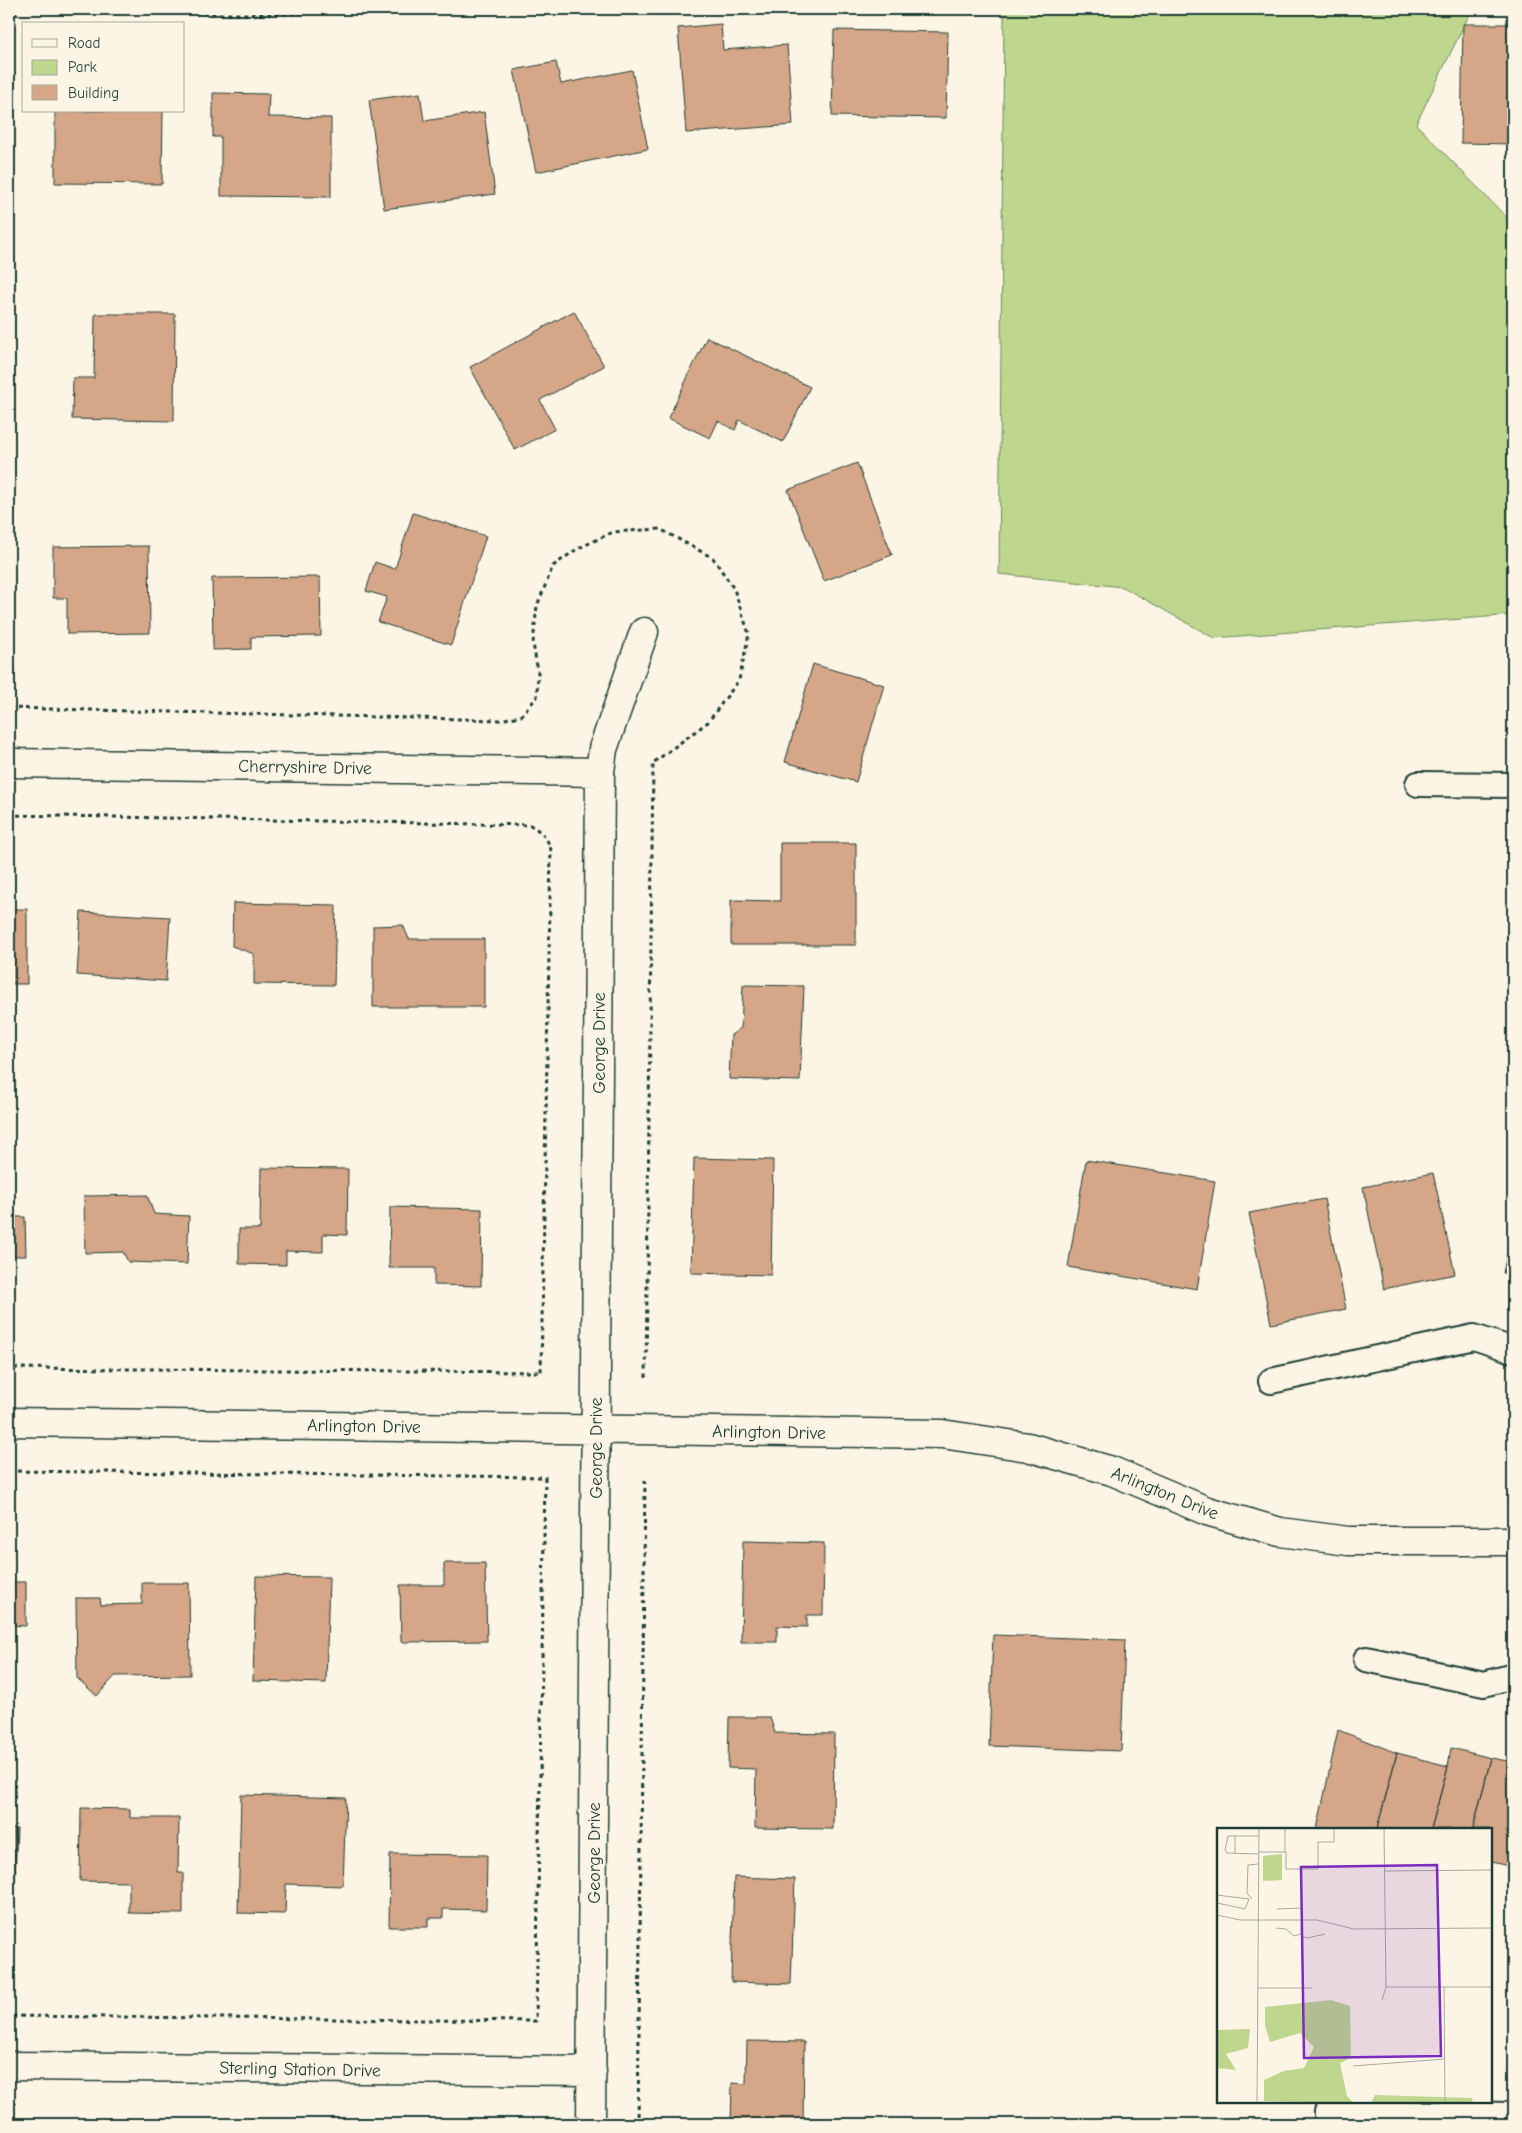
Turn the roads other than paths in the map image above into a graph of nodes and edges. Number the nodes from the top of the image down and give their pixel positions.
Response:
1 (644, 632) dead end
2 (9, 763) edge
3 (600, 772) junction
4 (1418, 784) dead end
5 (1513, 785) edge
6 (1513, 1350) edge
7 (1271, 1381) dead end
8 (9, 1422) edge
9 (597, 1430) junction
10 (1513, 1541) edge
11 (1366, 1659) dead end
12 (1513, 1676) edge
13 (9, 2066) edge
14 (592, 2072) junction
15 (1513, 2115) edge
16 (591, 2124) edge
17 (1327, 2124) edge

1 - 3 street, George Drive
2 - 3 street, Cherryshire Drive
3 - 9 street, George Drive
4 - 5 lane
6 - 7 lane
8 - 9 street, Arlington Drive
9 - 10 street, Arlington Drive
9 - 14 street, George Drive
11 - 12 lane
13 - 14 street, Sterling Station Drive
14 - 16 street, George Drive
15 - 17 lane

